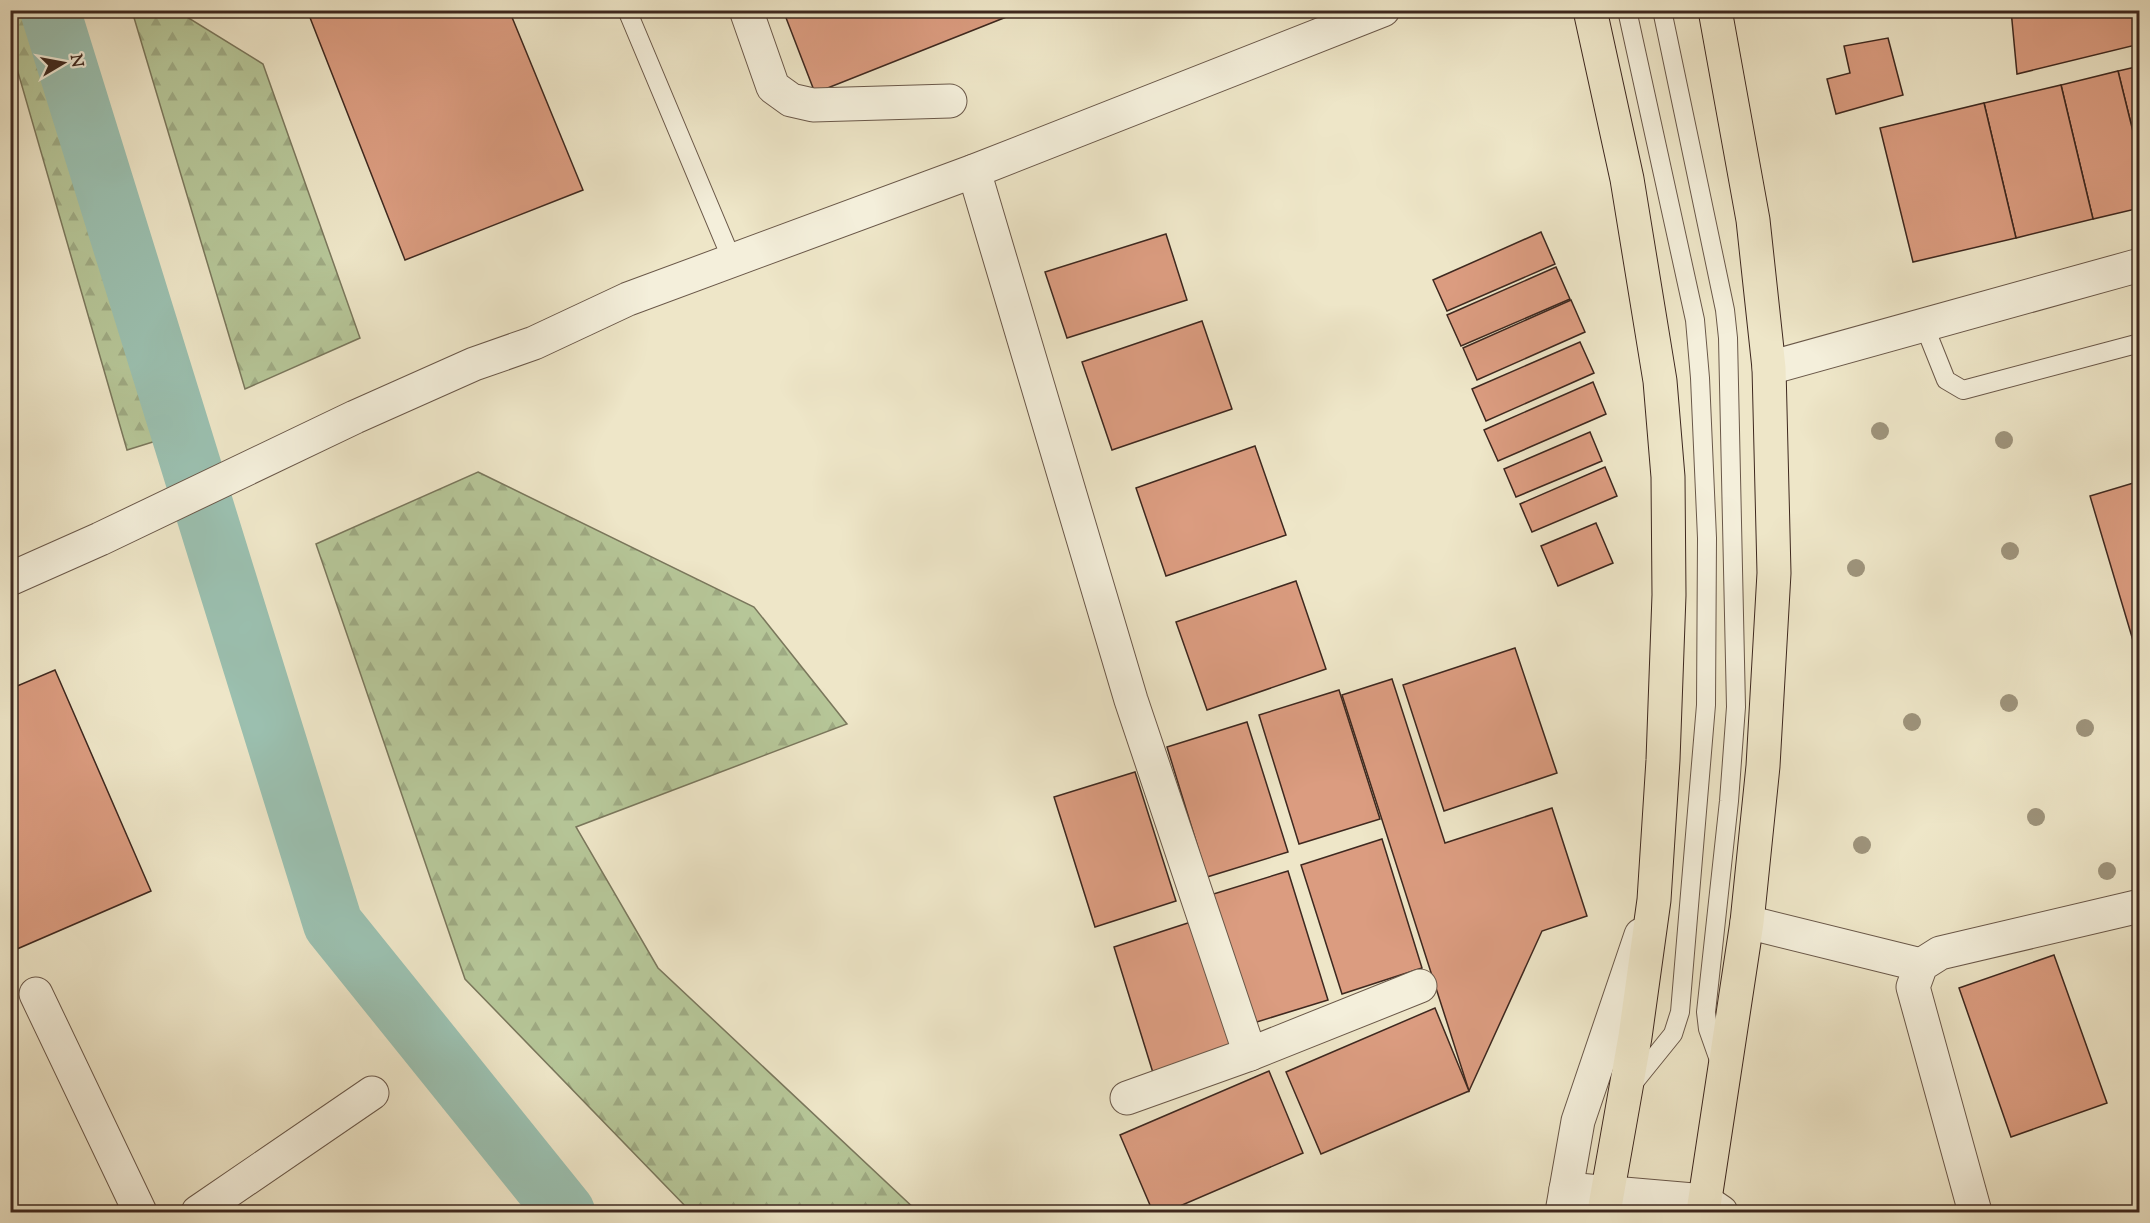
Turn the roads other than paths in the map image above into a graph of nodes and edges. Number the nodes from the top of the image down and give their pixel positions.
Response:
1 (627, 10) edge
2 (746, 10) edge
3 (1383, 10) edge
4 (1590, 10) edge
5 (1628, 10) edge
6 (1662, 10) edge
7 (1715, 10) edge
8 (950, 101) dead end
9 (974, 171) junction
10 (732, 260) junction
11 (2139, 265) edge
12 (1924, 325) junction
13 (2139, 343) edge
14 (1769, 368) junction
15 (17, 567) edge
16 (1654, 900) junction
17 (2139, 906) edge
18 (1747, 922) junction
19 (1921, 965) junction
20 (1420, 986) dead end
21 (36, 994) dead end
22 (1250, 1054) junction
23 (1725, 1076) junction
24 (372, 1092) dead end
25 (1624, 1095) junction
26 (1127, 1098) dead end
27 (1564, 1201) edge
28 (1606, 1202) edge
29 (1710, 1209) edge
30 (140, 1212) edge
31 (198, 1212) edge
32 (1975, 1212) edge

1 - 10 lane
2 - 8 street
3 - 9 street
4 - 16 highway
5 - 25 lane
6 - 23 lane
7 - 14 highway
9 - 10 street
9 - 22 street
10 - 15 street
11 - 12 street
12 - 13 lane
12 - 14 street
14 - 18 highway
16 - 25 highway
16 - 27 street
17 - 19 street
18 - 19 street
18 - 23 highway
19 - 32 street
20 - 22 street
21 - 30 street
22 - 26 street
23 - 29 highway
24 - 31 street
25 - 28 highway
27 - 28 street
28 - 29 street

